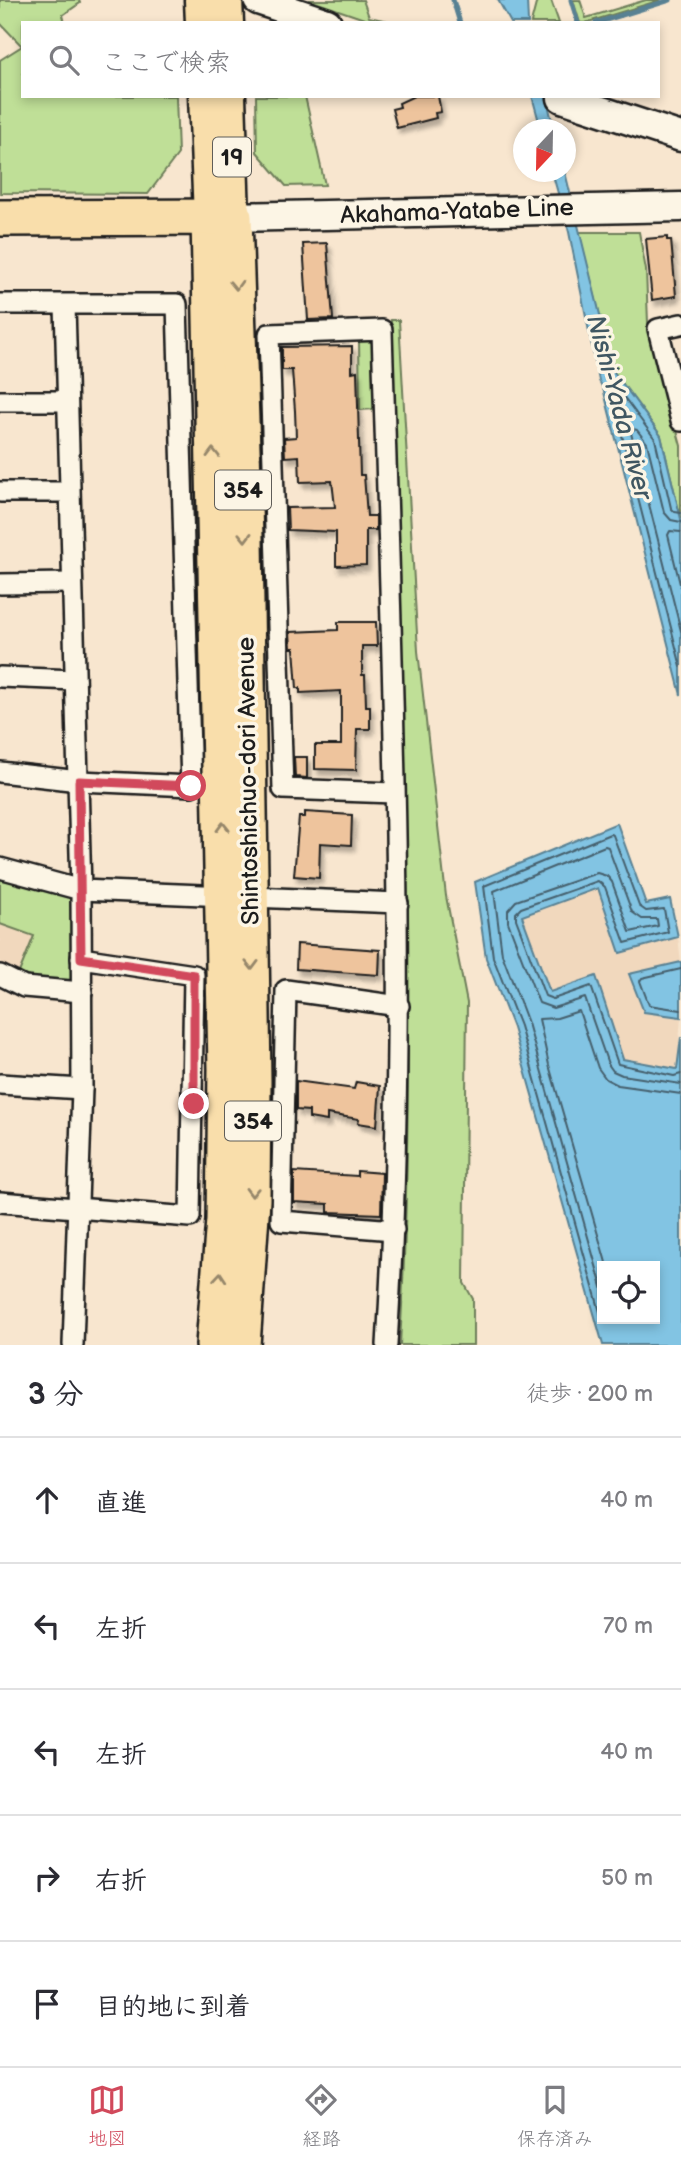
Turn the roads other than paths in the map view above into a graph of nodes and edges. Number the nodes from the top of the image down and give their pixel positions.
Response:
1 (200, 0) edge
2 (227, 0) edge
3 (258, 0) edge
4 (201, 21) edge
5 (228, 21) edge
6 (321, 21) edge
7 (204, 98) edge
8 (230, 98) edge
9 (562, 98) dead end
10 (681, 137) edge
11 (681, 207) edge
12 (221, 217) junction
13 (0, 218) edge
14 (0, 304) edge
15 (65, 305) junction
16 (681, 324) edge
17 (0, 401) edge
18 (67, 401) junction
19 (681, 421) edge
20 (0, 492) edge
21 (69, 492) junction
22 (71, 583) junction
23 (0, 584) edge
24 (0, 677) edge
25 (75, 680) junction
26 (0, 772) edge
27 (79, 781) junction
28 (394, 793) junction
29 (0, 868) edge
30 (81, 890) junction
31 (237, 896) junction
32 (398, 903) junction
33 (81, 958) junction
34 (0, 975) edge
35 (82, 992) junction
36 (399, 1006) junction
37 (0, 1084) edge
38 (82, 1089) junction
39 (0, 1202) edge
40 (79, 1207) junction
41 (394, 1230) junction
42 (73, 1345) edge
43 (214, 1345) edge
44 (242, 1345) edge
45 (387, 1345) edge

1 - 4 main road
2 - 5 main road
3 - 6 main road
7 - 12 main road, 19
8 - 12 main road, 19
9 - 10 main road
11 - 12 main road, Akahama-Yatabe Line
12 - 13 highway
12 - 31 highway, Shintoshichuo-dori Avenue / 354
14 - 15 street
15 - 18 street
15 - 27 street
16 - 19 street
17 - 18 street
18 - 21 street
20 - 21 street
21 - 22 street
22 - 23 street
22 - 25 street
24 - 25 street
25 - 27 street
26 - 27 street
27 - 30 street
28 - 28 street
28 - 32 street
29 - 30 street
30 - 31 street
30 - 33 street
31 - 32 street
43 -> 31 highway, Shintoshichuo-dori Avenue / 354
31 -> 44 highway, Shintoshichuo-dori Avenue / 354
32 - 36 street
33 - 35 street
33 - 40 street
34 - 35 street
35 - 38 street
36 - 41 street
36 - 41 street
37 - 38 street
38 - 40 street
39 - 40 street
40 - 42 street
41 - 45 street

